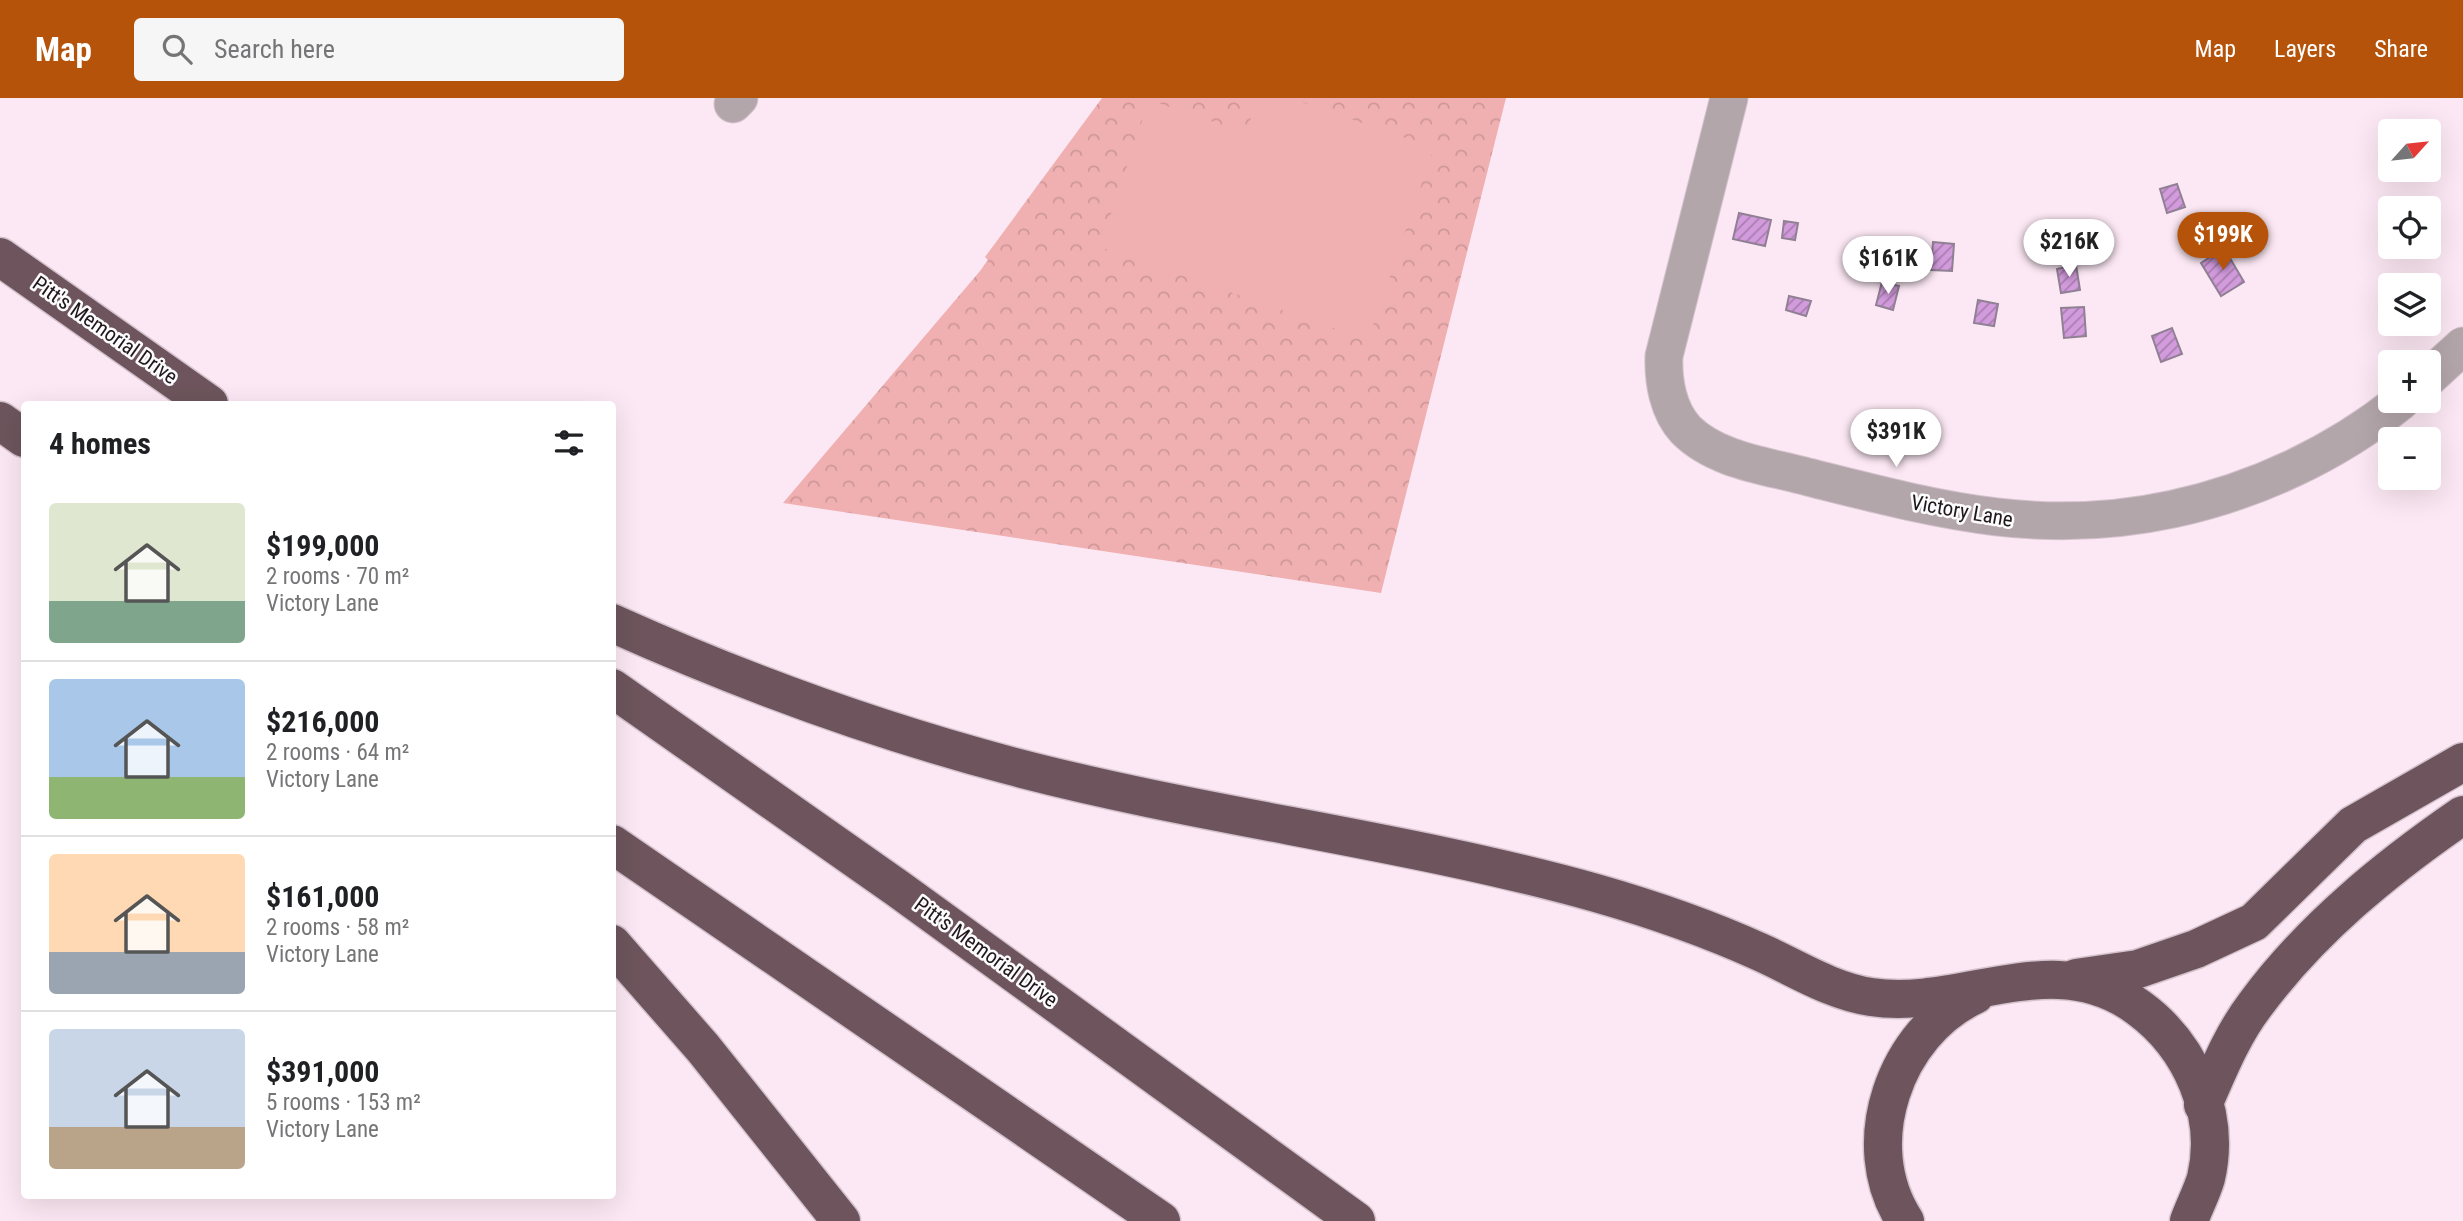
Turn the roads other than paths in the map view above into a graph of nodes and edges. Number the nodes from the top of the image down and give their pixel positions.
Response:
1 (1729, 98) edge
2 (0, 257) edge
3 (2463, 346) edge
4 (2441, 366) edge
5 (205, 401) edge
6 (2383, 413) edge
7 (0, 421) edge
8 (21, 436) edge
9 (616, 625) edge
10 (616, 691) edge
11 (2463, 762) edge
12 (2463, 815) edge
13 (616, 847) edge
14 (616, 949) edge
15 (2064, 980) junction
16 (1996, 985) junction
17 (2203, 1105) junction
18 (1886, 1174) junction
19 (841, 1221) edge
20 (1161, 1221) edge
21 (1356, 1221) edge
22 (1876, 1221) edge
23 (1905, 1221) edge
24 (2189, 1221) edge

1 - 6 street, Victory Lane
2 - 5 highway, Pitt's Memorial Drive
3 - 4 street
7 - 8 highway
9 - 16 highway
10 - 21 highway, Pitt's Memorial Drive
11 - 15 highway
12 - 17 highway
13 - 20 highway
14 - 19 highway
15 - 16 highway
15 - 17 highway
16 - 18 highway
17 - 24 highway
18 - 22 highway
18 - 23 highway

